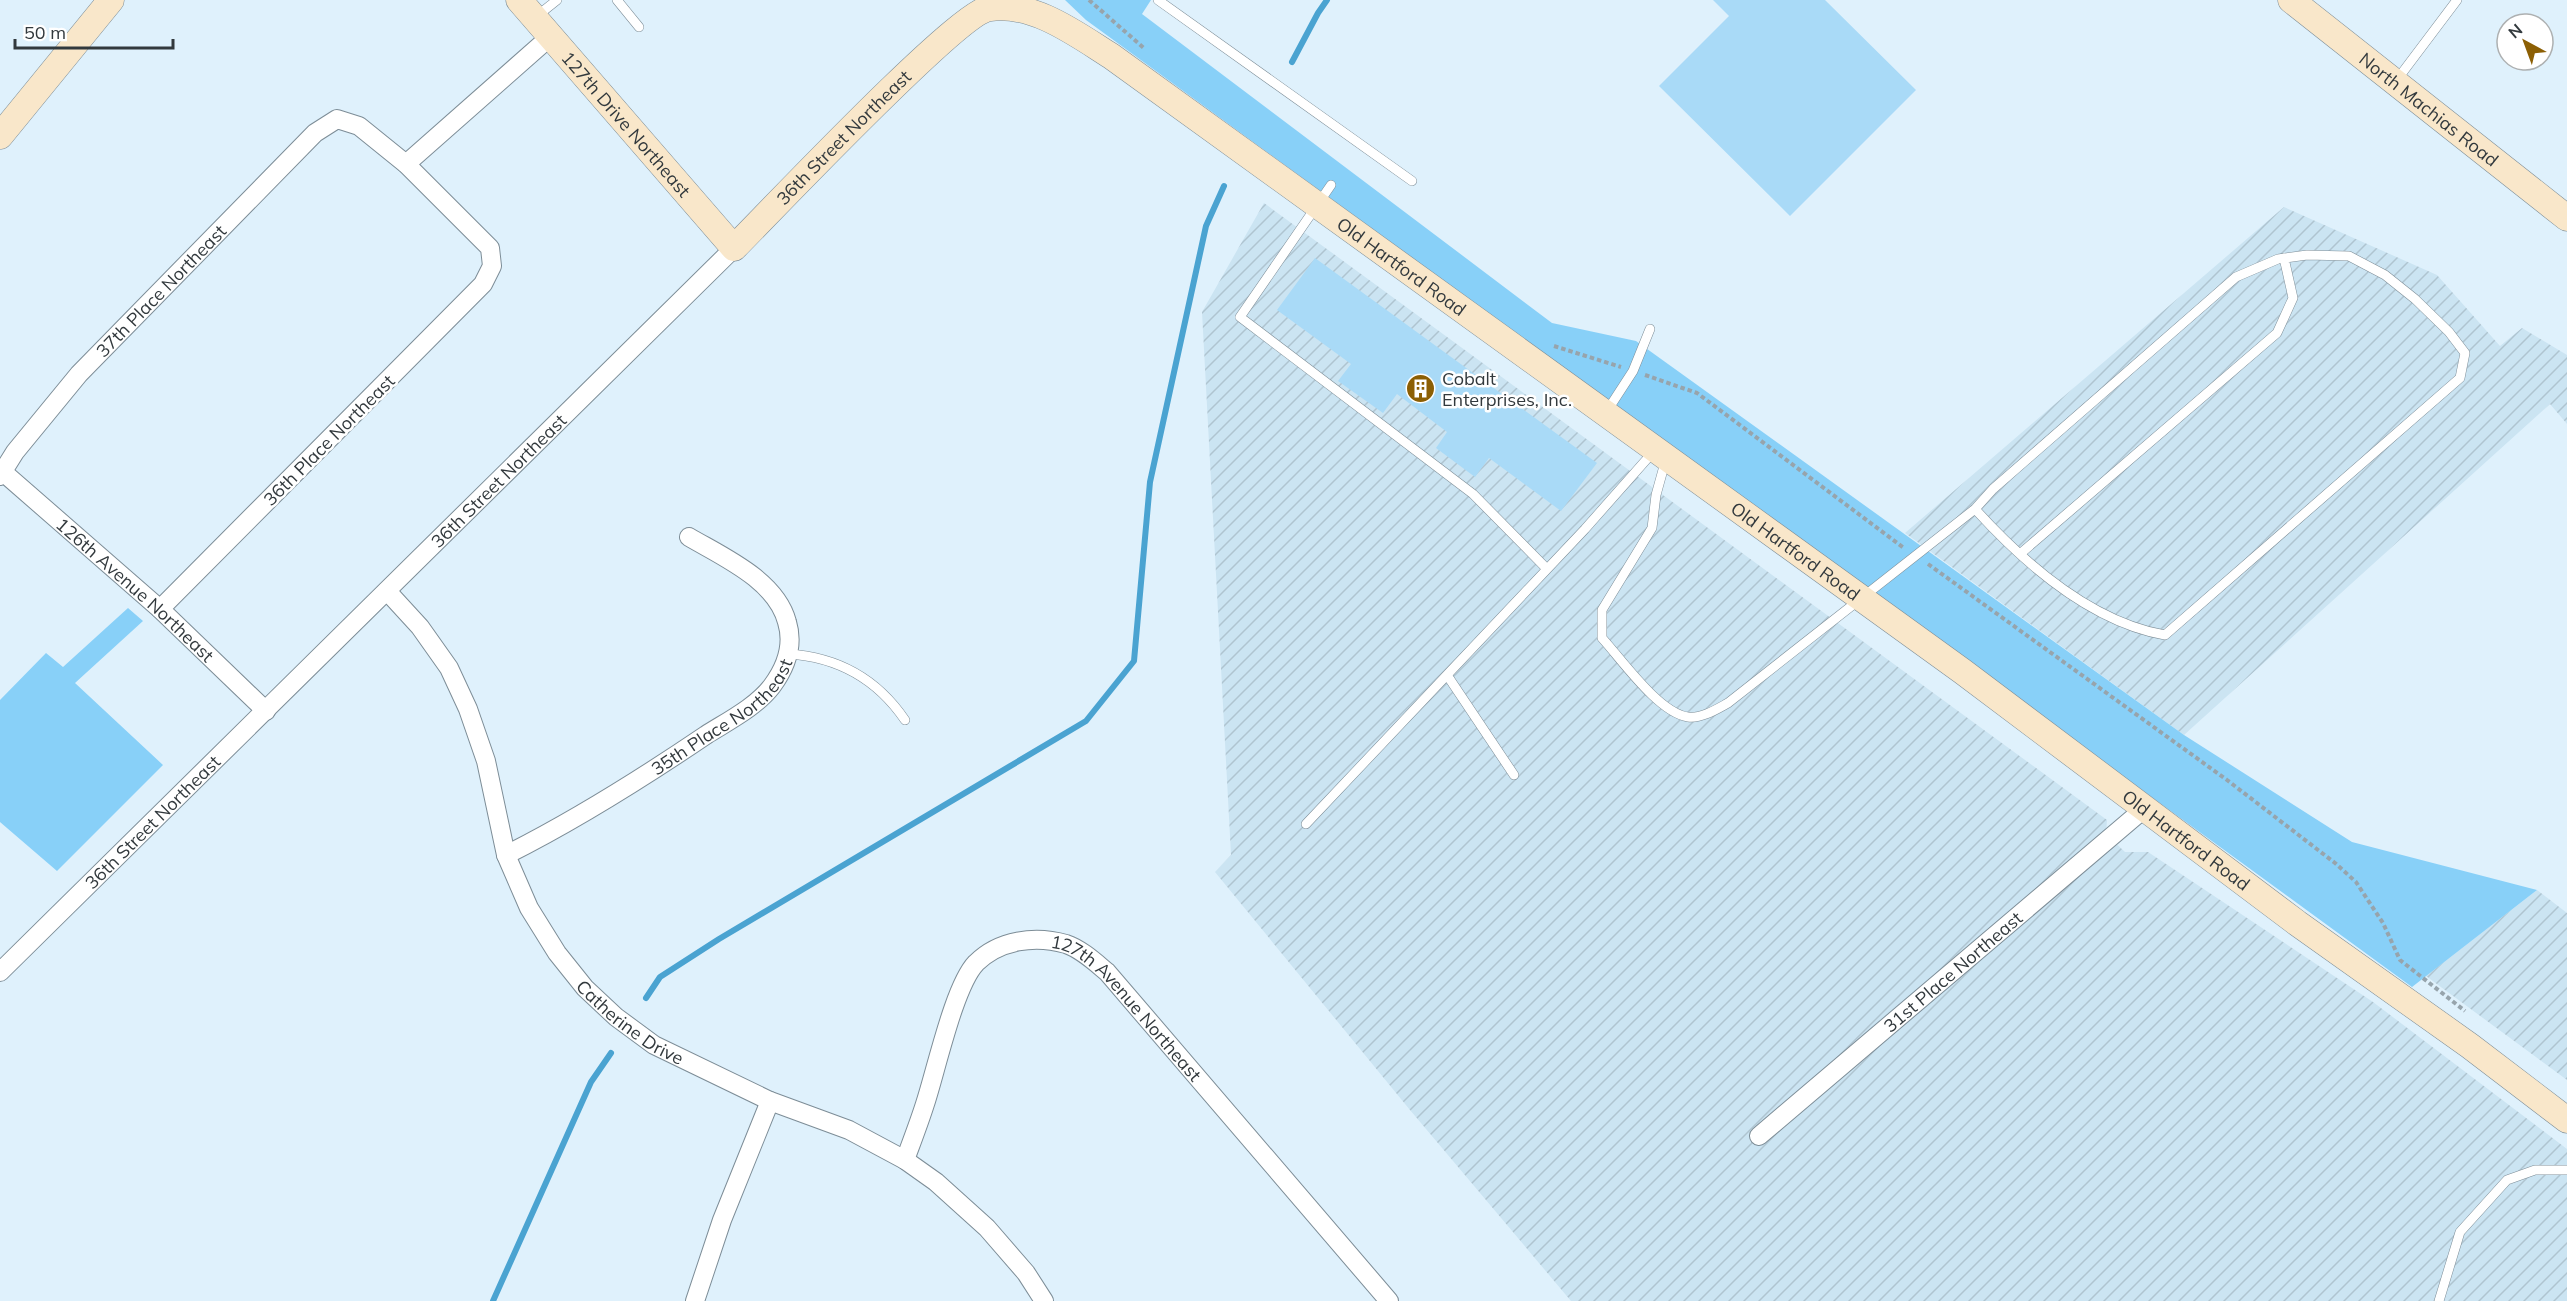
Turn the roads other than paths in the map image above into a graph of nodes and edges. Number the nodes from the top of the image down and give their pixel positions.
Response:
1 (111, 0) edge
2 (557, 0) edge
3 (617, 0) edge
4 (1158, 0) edge
5 (2291, 0) edge
6 (2457, 0) edge
7 (1012, 3) edge
8 (535, 18) edge
9 (639, 27) dead end
10 (2396, 81) junction
11 (0, 136) edge
12 (406, 164) junction
13 (1412, 180) dead end
14 (1324, 195) junction
15 (2567, 218) edge
16 (734, 248) junction
17 (2284, 258) junction
18 (1650, 329) dead end
19 (1606, 413) junction
20 (1661, 454) junction
21 (1, 474) edge
22 (1975, 509) junction
23 (689, 537) dead end
24 (2020, 554) junction
25 (1547, 569) junction
26 (387, 591) junction
27 (1863, 599) junction
28 (160, 609) junction
29 (788, 654) junction
30 (1447, 675) junction
31 (266, 711) junction
32 (905, 720) dead end
33 (1514, 775) dead end
34 (2145, 808) junction
35 (1306, 824) dead end
36 (506, 855) junction
37 (0, 972) edge
38 (770, 1101) junction
39 (2567, 1120) edge
40 (1760, 1136) dead end
41 (905, 1160) junction
42 (2567, 1170) edge
43 (695, 1301) edge
44 (1044, 1301) edge
45 (1389, 1301) edge
46 (2439, 1301) edge

1 - 11 street
2 - 8 lane
3 - 9 lane
4 - 13 lane
5 - 10 street, North Machias Road
6 - 10 lane
7 - 14 street, Old Hartford Road
7 - 16 street, 36th Street Northeast
8 - 12 street
8 - 16 street, 127th Drive Northeast
10 - 15 street, North Machias Road
12 - 21 street, 37th Place Northeast
12 - 28 street, 36th Place Northeast
14 - 19 street, Old Hartford Road
14 - 25 lane
16 - 26 street, 36th Street Northeast
17 - 22 lane
17 - 24 lane
17 - 24 lane
18 - 19 lane
19 - 20 street, Old Hartford Road
20 - 25 lane
20 - 27 street, Old Hartford Road
20 - 27 lane
21 - 28 street, 126th Avenue Northeast
22 - 24 lane
22 - 27 lane
23 - 29 street, 35th Place Northeast
25 - 30 lane
26 - 31 street, 36th Street Northeast
26 - 36 street, Catherine Drive
27 - 34 street, Old Hartford Road
28 - 31 street, 126th Avenue Northeast
29 - 32 lane
29 - 36 street, 35th Place Northeast
30 - 33 lane
30 - 35 lane
31 - 37 street, 36th Street Northeast
34 - 39 street, Old Hartford Road
34 - 40 street, 31st Place Northeast
36 - 38 street, Catherine Drive
38 - 41 street, Catherine Drive
38 - 43 street
41 - 44 street, Catherine Drive
41 - 45 street, 127th Avenue Northeast
42 - 46 lane

